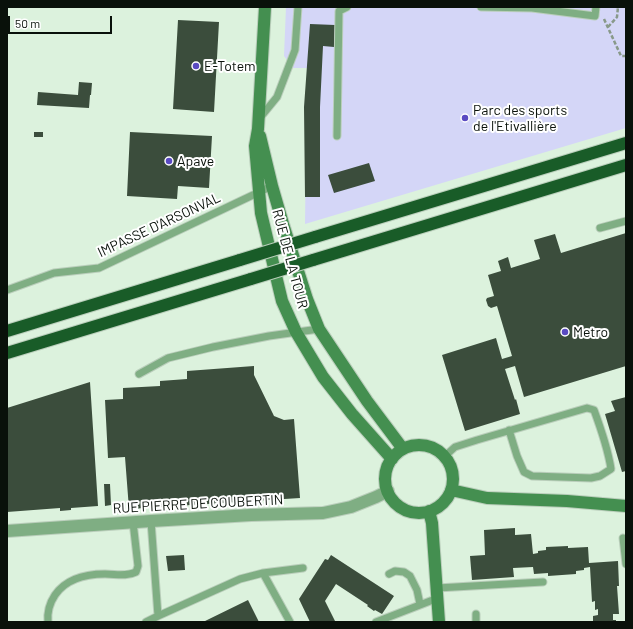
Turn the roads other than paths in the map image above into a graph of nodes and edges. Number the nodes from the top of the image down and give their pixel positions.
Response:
1 (265, 7) edge
2 (298, 7) edge
3 (346, 7) edge
4 (481, 7) edge
5 (596, 7) edge
6 (532, 8) edge
7 (258, 125) junction
8 (337, 136) dead end
9 (626, 143) edge
10 (626, 165) edge
11 (272, 186) junction
12 (260, 193) junction
13 (626, 221) edge
14 (600, 228) dead end
15 (7, 290) edge
16 (319, 329) junction
17 (7, 330) edge
18 (296, 332) junction
19 (7, 353) edge
20 (139, 374) dead end
21 (509, 430) junction
22 (403, 449) junction
23 (445, 456) junction
24 (392, 458) junction
25 (451, 490) junction
26 (388, 491) junction
27 (626, 506) edge
28 (429, 511) junction
29 (150, 521) junction
30 (133, 522) junction
31 (7, 531) edge
32 (623, 538) dead end
33 (626, 564) edge
34 (303, 568) dead end
35 (263, 573) junction
36 (389, 574) dead end
37 (543, 582) dead end
38 (438, 593) junction
39 (420, 604) junction
40 (158, 616) junction
41 (48, 622) edge
42 (146, 622) edge
43 (290, 622) edge
44 (376, 622) edge
45 (440, 622) edge

1 - 7 street, RUE DE LA TOUR
2 - 7 lane
3 - 8 lane
4 - 6 lane
5 - 6 lane
7 - 11 street, RUE DE LA TOUR
7 - 12 street, RUE DE LA TOUR
9 - 17 highway, bridge
10 - 19 highway, bridge
11 - 12 lane, IMPASSE D'ARSONVAL
11 - 16 street, RUE DE LA TOUR
12 - 15 lane, IMPASSE D'ARSONVAL
12 - 18 street, RUE DE LA TOUR
13 - 14 lane
16 - 18 lane
16 - 22 street, RUE DE LA TOUR
18 - 20 lane
18 - 24 street, RUE DE LA TOUR
21 - 21 lane
21 - 23 lane
22 - 23 street
22 - 24 street
23 - 25 street
24 - 26 street
25 - 27 street
25 - 28 street
26 - 28 street
26 - 29 street, RUE PIERRE DE COUBERTIN
28 - 38 street
29 - 30 street, RUE PIERRE DE COUBERTIN
29 - 40 lane
30 - 31 street, RUE PIERRE DE COUBERTIN
30 - 41 lane
32 - 33 lane
34 - 35 lane
35 - 40 lane
35 - 43 lane
36 - 39 lane
37 - 38 lane
38 - 39 lane
38 - 45 street
39 - 44 lane
40 - 42 lane

